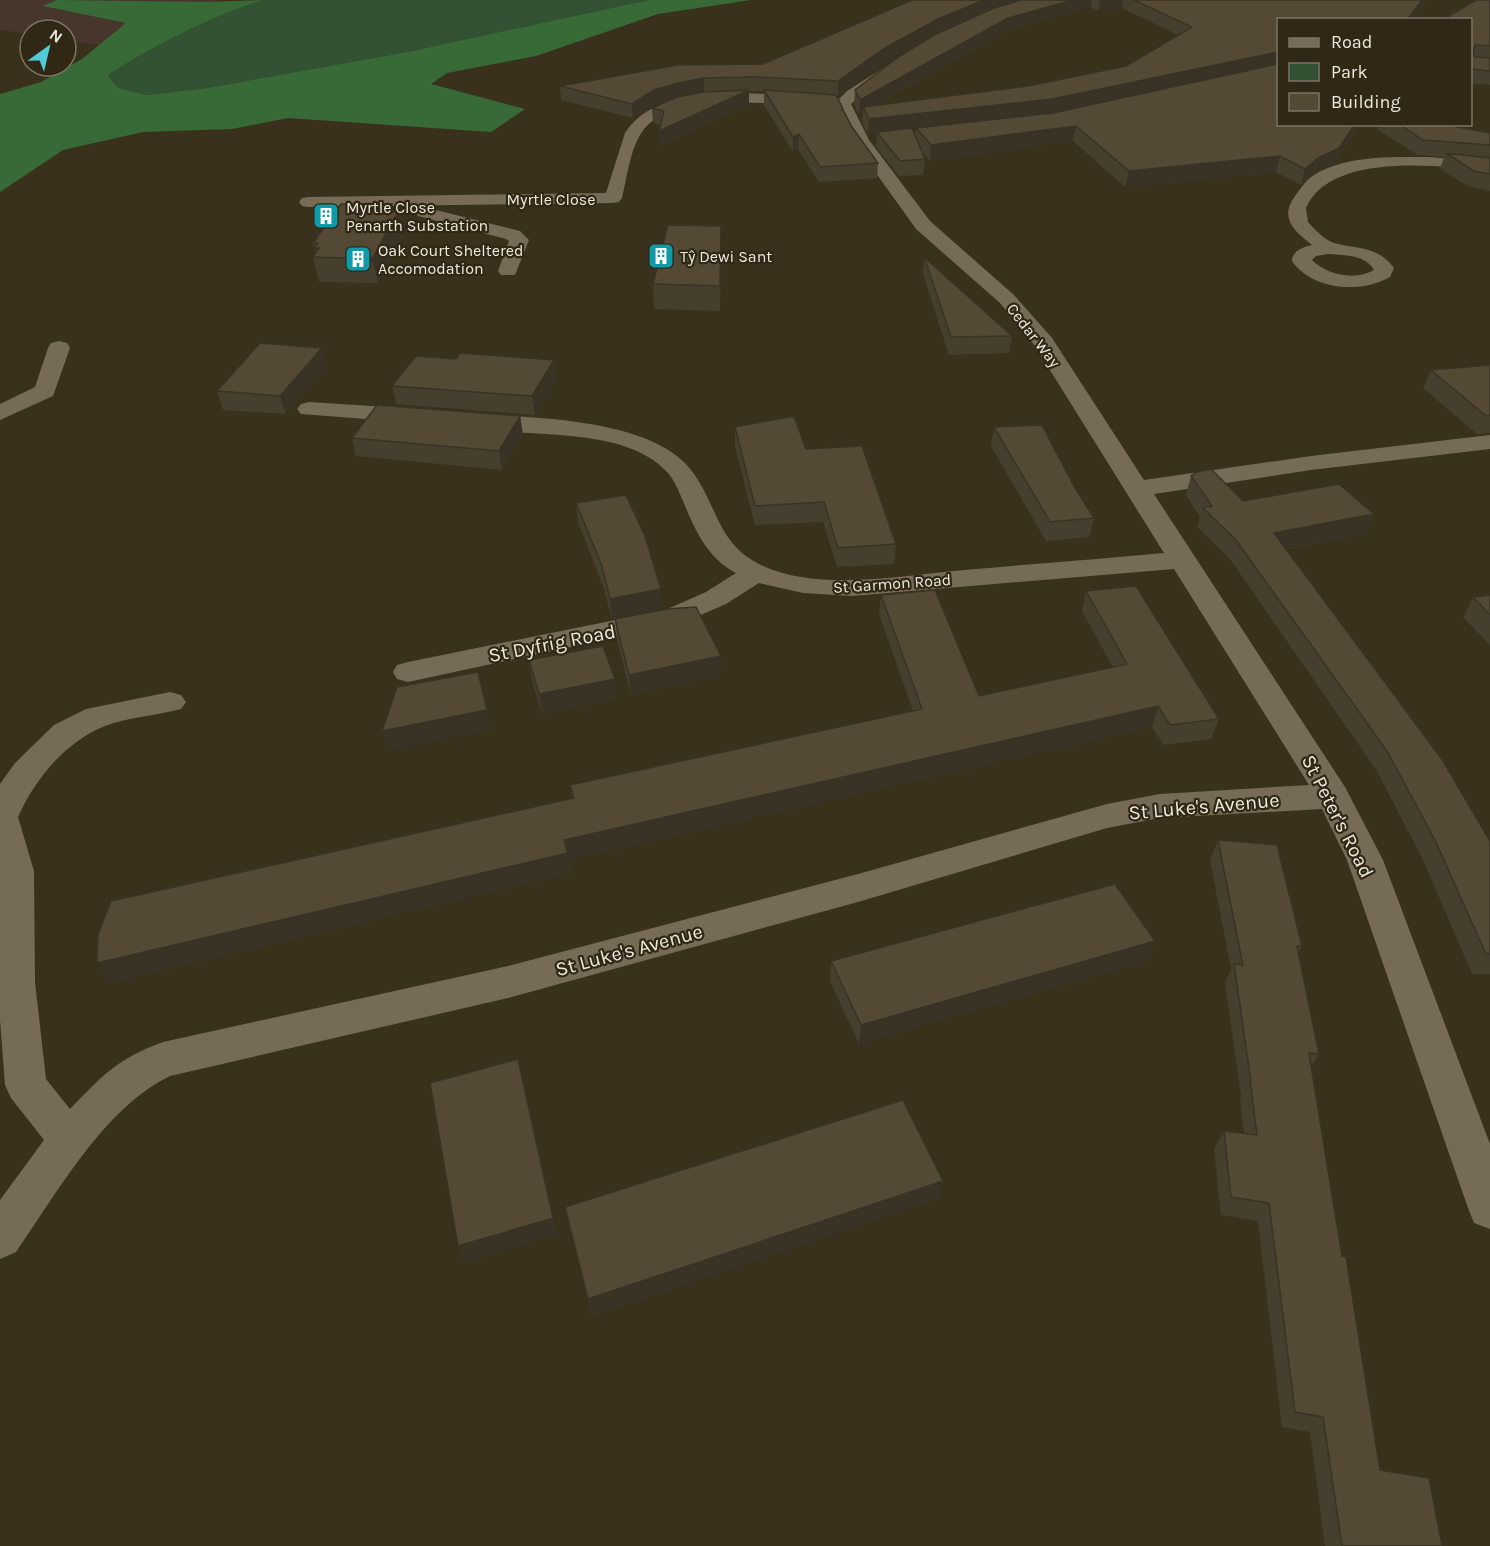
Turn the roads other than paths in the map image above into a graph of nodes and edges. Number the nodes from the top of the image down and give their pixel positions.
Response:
1 (906, 56) edge
2 (843, 103) junction
3 (883, 139) edge
4 (861, 141) junction
5 (1490, 167) edge
6 (308, 202) dead end
7 (427, 206) junction
8 (336, 216) edge
9 (1328, 248) dead end
10 (508, 271) dead end
11 (59, 348) dead end
12 (309, 409) dead end
13 (0, 413) edge
14 (1490, 442) edge
15 (1137, 489) junction
16 (1183, 560) junction
17 (755, 572) junction
18 (408, 672) dead end
19 (170, 702) dead end
20 (1333, 796) junction
21 (69, 1140) junction
22 (1488, 1196) edge
23 (0, 1237) edge

1 - 2 street
2 - 4 street, Cedar Way
2 - 7 street, Myrtle Close
3 - 4 street
4 - 15 street, Cedar Way
5 - 9 street
6 - 7 street, Myrtle Close
7 - 8 street
7 - 10 street
11 - 13 street
12 - 17 street, St Garmon Road
14 - 15 street
15 - 16 street, St Peter's Road
16 - 17 street, St Garmon Road
16 - 20 street, St Peter's Road
17 - 18 street, St Dyfrig Road
19 - 21 street
20 - 21 street, St Luke's Avenue
20 - 22 street, St Peter's Road
21 - 23 street, St Luke's Avenue

